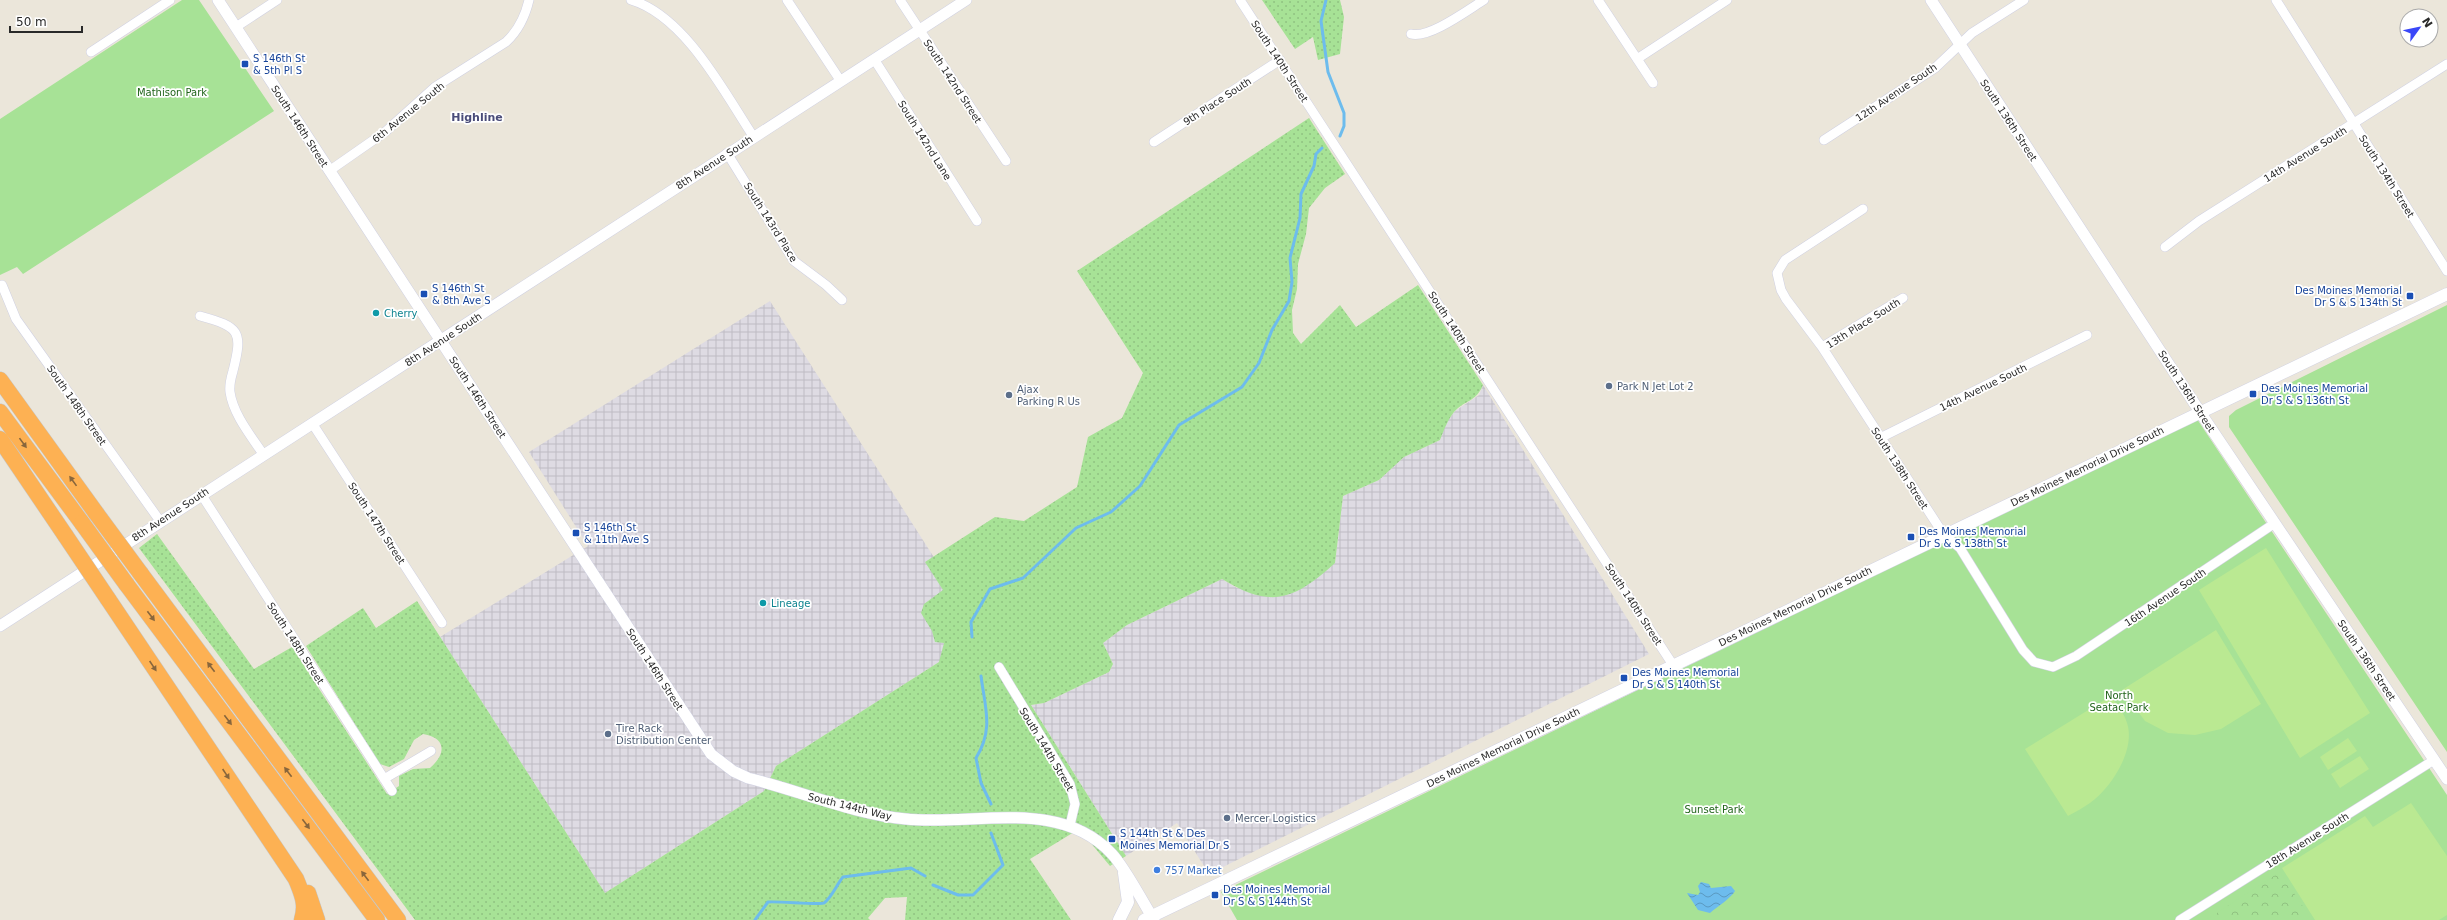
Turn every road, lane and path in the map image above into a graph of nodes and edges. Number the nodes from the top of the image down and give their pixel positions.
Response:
1 (170, 0) edge
2 (218, 0) edge
3 (277, 0) edge
4 (529, 0) edge
5 (631, 0) edge
6 (787, 0) edge
7 (900, 0) edge
8 (966, 0) edge
9 (1240, 0) edge
10 (1484, 0) edge
11 (1598, 0) edge
12 (1727, 0) edge
13 (1931, 0) edge
14 (2024, 0) edge
15 (2276, 0) edge
16 (236, 27) junction
17 (920, 30) junction
18 (1412, 34) dead end
19 (1960, 44) junction
20 (90, 52) dead end
21 (874, 59) junction
22 (1637, 59) junction
23 (1280, 60) junction
24 (2447, 64) edge
25 (840, 80) junction
26 (1653, 83) dead end
27 (2354, 124) junction
28 (753, 136) junction
29 (1824, 140) dead end
30 (1154, 142) dead end
31 (727, 153) junction
32 (1006, 161) dead end
33 (330, 171) junction
34 (1863, 209) dead end
35 (977, 221) dead end
36 (2165, 247) dead end
37 (2447, 271) edge
38 (2, 285) dead end
39 (2447, 294) edge
40 (1904, 298) dead end
41 (842, 300) dead end
42 (200, 316) dead end
43 (2087, 335) dead end
44 (441, 340) junction
45 (1822, 348) junction
46 (0, 380) edge
47 (0, 412) edge
48 (2200, 412) junction
49 (312, 423) junction
50 (1880, 438) junction
51 (0, 439) edge
52 (262, 454) junction
53 (202, 494) junction
54 (160, 520) junction
55 (2275, 523) junction
56 (1944, 535) junction
57 (442, 623) dead end
58 (0, 626) edge
59 (1673, 665) junction
60 (998, 667) dead end
61 (2053, 667) joint
62 (430, 751) dead end
63 (711, 754) joint
64 (2434, 760) junction
65 (384, 779) junction
66 (2447, 779) edge
67 (392, 792) dead end
68 (1070, 826) junction
69 (268, 836) junction
70 (1124, 873) junction
71 (393, 914) edge
72 (1150, 919) edge
73 (302, 920) edge
74 (317, 920) edge
75 (377, 920) edge
76 (1119, 920) edge
77 (2180, 920) edge

1 - 20 street
2 - 16 street, South 146th Street
3 - 16 street
4 - 33 street, 6th Avenue South
5 - 28 street
6 - 25 street
7 - 17 street, South 142nd Street
8 - 17 street, 8th Avenue South
9 - 23 street, South 140th Street
10 - 18 street
11 - 22 street
12 - 22 street
13 - 19 street, South 136th Street
14 - 19 street, 12th Avenue South
15 - 27 street, South 134th Street
16 - 33 street, South 146th Street
17 - 21 street, 8th Avenue South
17 - 32 street, South 142nd Street
19 - 29 street, 12th Avenue South
19 - 48 street, South 136th Street
21 - 25 street, 8th Avenue South
21 - 35 street, South 142nd Lane
22 - 26 street
23 - 30 street, 9th Place South
23 - 59 street, South 140th Street
24 - 27 street, 14th Avenue South
25 - 28 street, 8th Avenue South
27 - 36 street, 14th Avenue South
27 - 37 street, South 134th Street
28 - 31 street, 8th Avenue South
31 - 41 street, South 143rd Place
31 - 44 street, 8th Avenue South
33 - 44 street, South 146th Street
34 - 45 street, South 138th Street
38 - 54 street, South 148th Street
39 - 48 main road, Des Moines Memorial Drive South
40 - 45 street, 13th Place South
42 - 52 street
43 - 50 street, 14th Avenue South
44 - 49 street, 8th Avenue South
44 - 63 street, South 146th Street
45 - 50 street, South 138th Street
71 -> 46 highway, bridge
47 -> 75 highway, bridge
48 - 55 street, South 136th Street
48 - 56 main road, Des Moines Memorial Drive South
49 - 52 street, 8th Avenue South
49 - 57 street, South 147th Street
50 - 56 street, South 138th Street
51 -> 69 highway, bridge
52 - 53 street, 8th Avenue South
53 - 54 street, 8th Avenue South
53 - 65 street, South 148th Street
54 - 58 street, 8th Avenue South
55 - 61 street, 16th Avenue South
55 - 64 street, South 136th Street
56 - 59 main road, Des Moines Memorial Drive South
56 - 61 street, South 138th Street
59 - 72 main road, Des Moines Memorial Drive South
60 - 68 street, South 144th Street
62 - 65 street
63 - 68 street, South 144th Way
64 - 66 street, South 136th Street
64 - 77 street, 18th Avenue South
65 - 67 street, South 148th Street
68 - 70 street
69 - 73 highway
69 - 74 highway
70 - 72 street
70 - 76 main road

